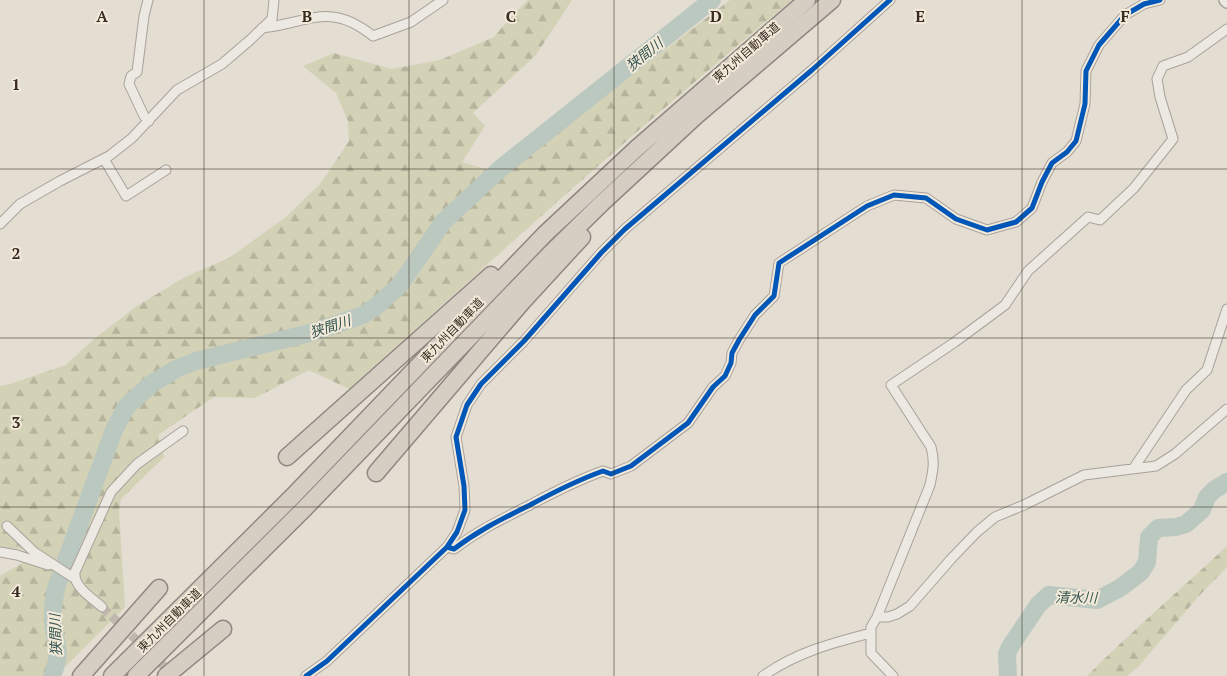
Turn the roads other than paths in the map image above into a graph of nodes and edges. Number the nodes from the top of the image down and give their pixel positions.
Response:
1 (148, 0) edge
2 (274, 0) edge
3 (443, 0) edge
4 (807, 0) edge
5 (832, 0) edge
6 (890, 0) edge
7 (1160, 0) edge
8 (262, 28) junction
9 (1227, 29) edge
10 (737, 81) junction
11 (149, 121) junction
12 (104, 159) junction
13 (166, 170) dead end
14 (594, 187) junction
15 (0, 224) edge
16 (1227, 309) edge
17 (1227, 409) edge
18 (183, 431) dead end
19 (287, 457) dead end
20 (1133, 469) junction
21 (376, 473) dead end
22 (7, 526) dead end
23 (447, 546) junction
24 (0, 552) edge
25 (56, 567) junction
26 (74, 578) junction
27 (159, 588) dead end
28 (102, 607) tunnel mouth
29 (878, 617) junction
30 (222, 628) dead end
31 (871, 633) junction
32 (81, 676) edge
33 (112, 676) edge
34 (136, 676) edge
35 (166, 676) edge
36 (306, 676) edge
37 (763, 676) edge
38 (893, 676) edge

1 - 11 street
2 - 8 street
3 - 8 street
4 - 14 highway, 東九州自動車道
5 - 10 highway, 東九州自動車道
6 - 23 street
7 - 23 street
8 - 11 street
9 - 29 street
10 - 21 highway
10 - 34 highway, 東九州自動車道
11 - 12 street
12 - 13 street
12 - 15 street
14 - 19 highway
14 - 33 highway, 東九州自動車道
16 - 20 street
17 - 20 street
18 - 26 street
20 - 29 street
22 - 25 street
23 - 36 street
24 - 25 street
25 - 26 street
26 - 28 street
27 - 32 highway
29 - 31 street
30 - 35 highway
31 - 37 street
31 - 38 street

